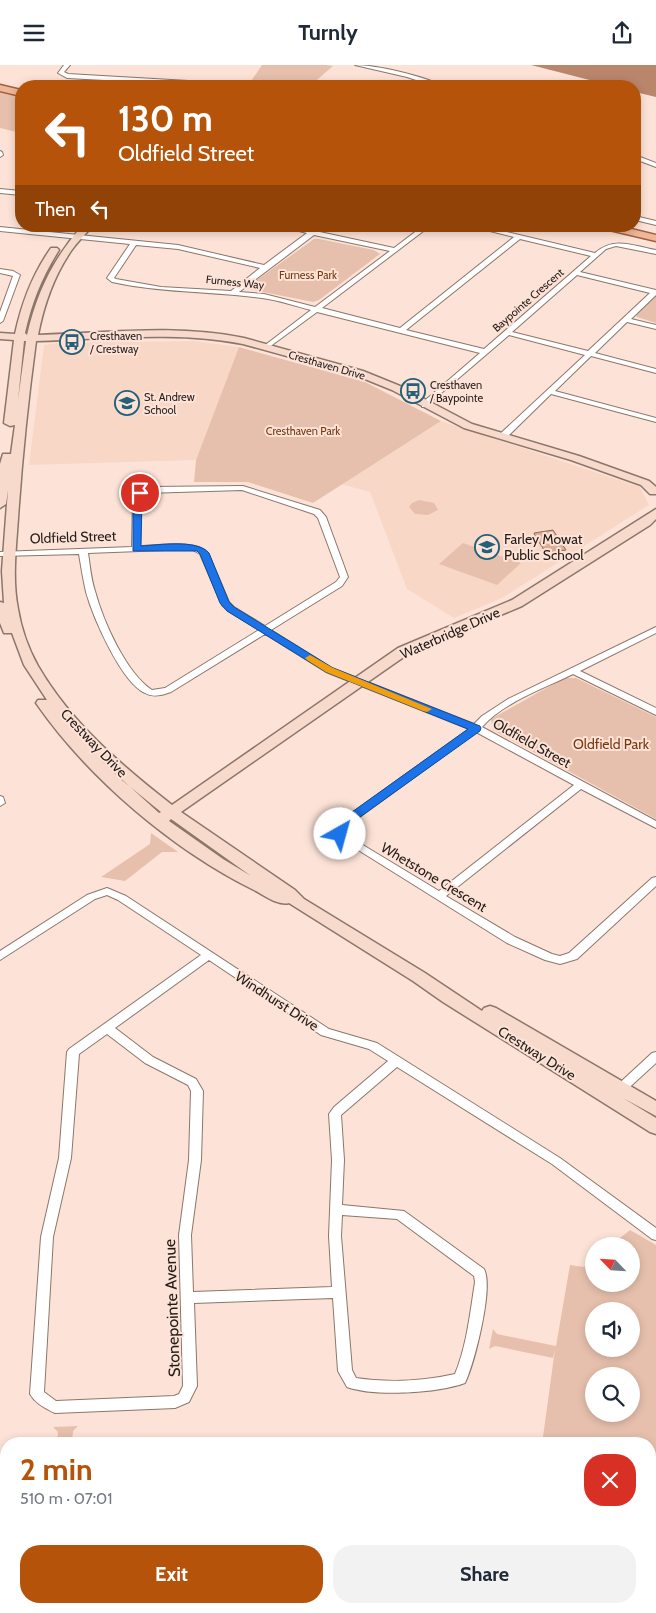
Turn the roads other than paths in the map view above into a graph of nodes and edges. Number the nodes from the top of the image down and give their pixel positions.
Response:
1 (68, 65) edge
2 (358, 65) edge
3 (127, 80) edge
4 (420, 80) edge
5 (0, 88) edge
6 (15, 92) edge
7 (641, 159) edge
8 (656, 165) edge
9 (0, 191) edge
10 (15, 192) edge
11 (641, 219) edge
12 (656, 223) edge
13 (0, 229) edge
14 (14, 231) edge
15 (24, 232) edge
16 (76, 232) edge
17 (308, 232) edge
18 (419, 232) edge
19 (498, 232) edge
20 (630, 232) edge
21 (312, 233) junction
22 (65, 236) junction
23 (518, 237) junction
24 (656, 238) edge
25 (134, 243) junction
26 (394, 251) junction
27 (656, 252) edge
28 (597, 255) junction
29 (265, 267) junction
30 (0, 271) edge
31 (576, 273) junction
32 (234, 292) junction
33 (656, 292) edge
34 (318, 308) junction
35 (627, 320) junction
36 (0, 321) edge
37 (656, 327) edge
38 (402, 330) junction
39 (508, 333) junction
40 (0, 336) edge
41 (18, 338) junction
42 (30, 338) junction
43 (0, 342) edge
44 (266, 347) junction
45 (486, 352) junction
46 (589, 354) junction
47 (656, 371) edge
48 (551, 391) junction
49 (425, 405) junction
50 (656, 420) edge
51 (503, 436) junction
52 (656, 487) edge
53 (0, 504) edge
54 (656, 513) edge
55 (651, 520) edge
56 (136, 549) junction
57 (84, 550) junction
58 (4, 554) edge
59 (0, 606) edge
60 (264, 630) junction
61 (656, 630) edge
62 (573, 671) junction
63 (358, 682) junction
64 (656, 712) edge
65 (476, 728) junction
66 (580, 785) junction
67 (0, 799) edge
68 (0, 803) edge
69 (166, 816) junction
70 (656, 825) edge
71 (656, 880) edge
72 (439, 896) junction
73 (0, 956) edge
74 (207, 956) junction
75 (106, 1027) junction
76 (656, 1056) edge
77 (396, 1061) junction
78 (616, 1093) junction
79 (656, 1109) edge
80 (656, 1127) edge
81 (336, 1210) junction
82 (656, 1235) edge
83 (339, 1292) junction
84 (187, 1299) junction

1 - 3 street
2 - 4 street
5 - 6 main road
7 - 8 street
9 - 10 street
11 - 12 street
13 - 14 street
15 - 22 street
16 - 22 street, Crestway Drive
16 - 25 street
16 - 42 street, Crestway Drive
17 - 21 street
18 - 26 street
19 - 23 street
20 - 24 main road
21 - 26 street
21 - 29 street
22 - 41 street, Crestway Drive
23 - 28 street
23 - 38 street
25 - 29 street
25 - 32 street, Furness Way
26 - 34 street
27 - 28 street, Baypointe Crescent
28 - 31 street, Baypointe Crescent
29 - 32 street
30 - 36 street
31 - 33 street
31 - 39 street, Baypointe Crescent
32 - 34 street, Furness Way
33 - 35 street
34 - 38 street, Furness Way
34 - 44 street
35 - 37 street
35 - 46 street
38 - 45 street, Furness Way
39 - 45 street, Baypointe Crescent
39 - 46 street
40 - 41 street
41 - 42 street, Cresthaven Drive
41 - 43 street
41 - 53 street, Crestway Drive
42 - 44 street, Cresthaven Drive
42 - 58 street, Crestway Drive
44 - 49 street, Cresthaven Drive
45 - 49 street, Baypointe Crescent
46 - 47 street
46 - 48 street
48 - 50 street
48 - 51 street
49 - 51 street, Cresthaven Drive
51 - 52 street, Cresthaven Drive
54 - 55 street, Waterbridge Drive
55 - 63 street, Waterbridge Drive
56 - 57 street, Oldfield Street
56 - 60 street, Oldfield Street
56 - 60 street
57 - 58 street, Oldfield Street
57 - 60 street
58 - 69 street, Crestway Drive
59 - 69 street, Crestway Drive
60 - 63 street, Oldfield Street
61 - 62 street
62 - 64 street
62 - 65 street
63 - 65 street, Oldfield Street
63 - 69 street, Waterbridge Drive
65 - 66 street, Oldfield Street
65 - 72 street, Whetstone Crescent
66 - 70 street, Oldfield Street
66 - 72 street
67 - 68 street
69 - 78 street, Crestway Drive
71 - 72 street, Whetstone Crescent
73 - 74 street, Windhurst Drive
74 - 75 street, Stonepointe Avenue
74 - 77 street, Windhurst Drive
75 - 84 street, Stonepointe Avenue
75 - 84 street, Stonepointe Avenue
76 - 78 street
77 - 81 street
77 - 82 street, Windhurst Drive
78 - 79 street, Crestway Drive
78 - 80 street, Crestway Drive
81 - 83 street
81 - 83 street
83 - 84 street

